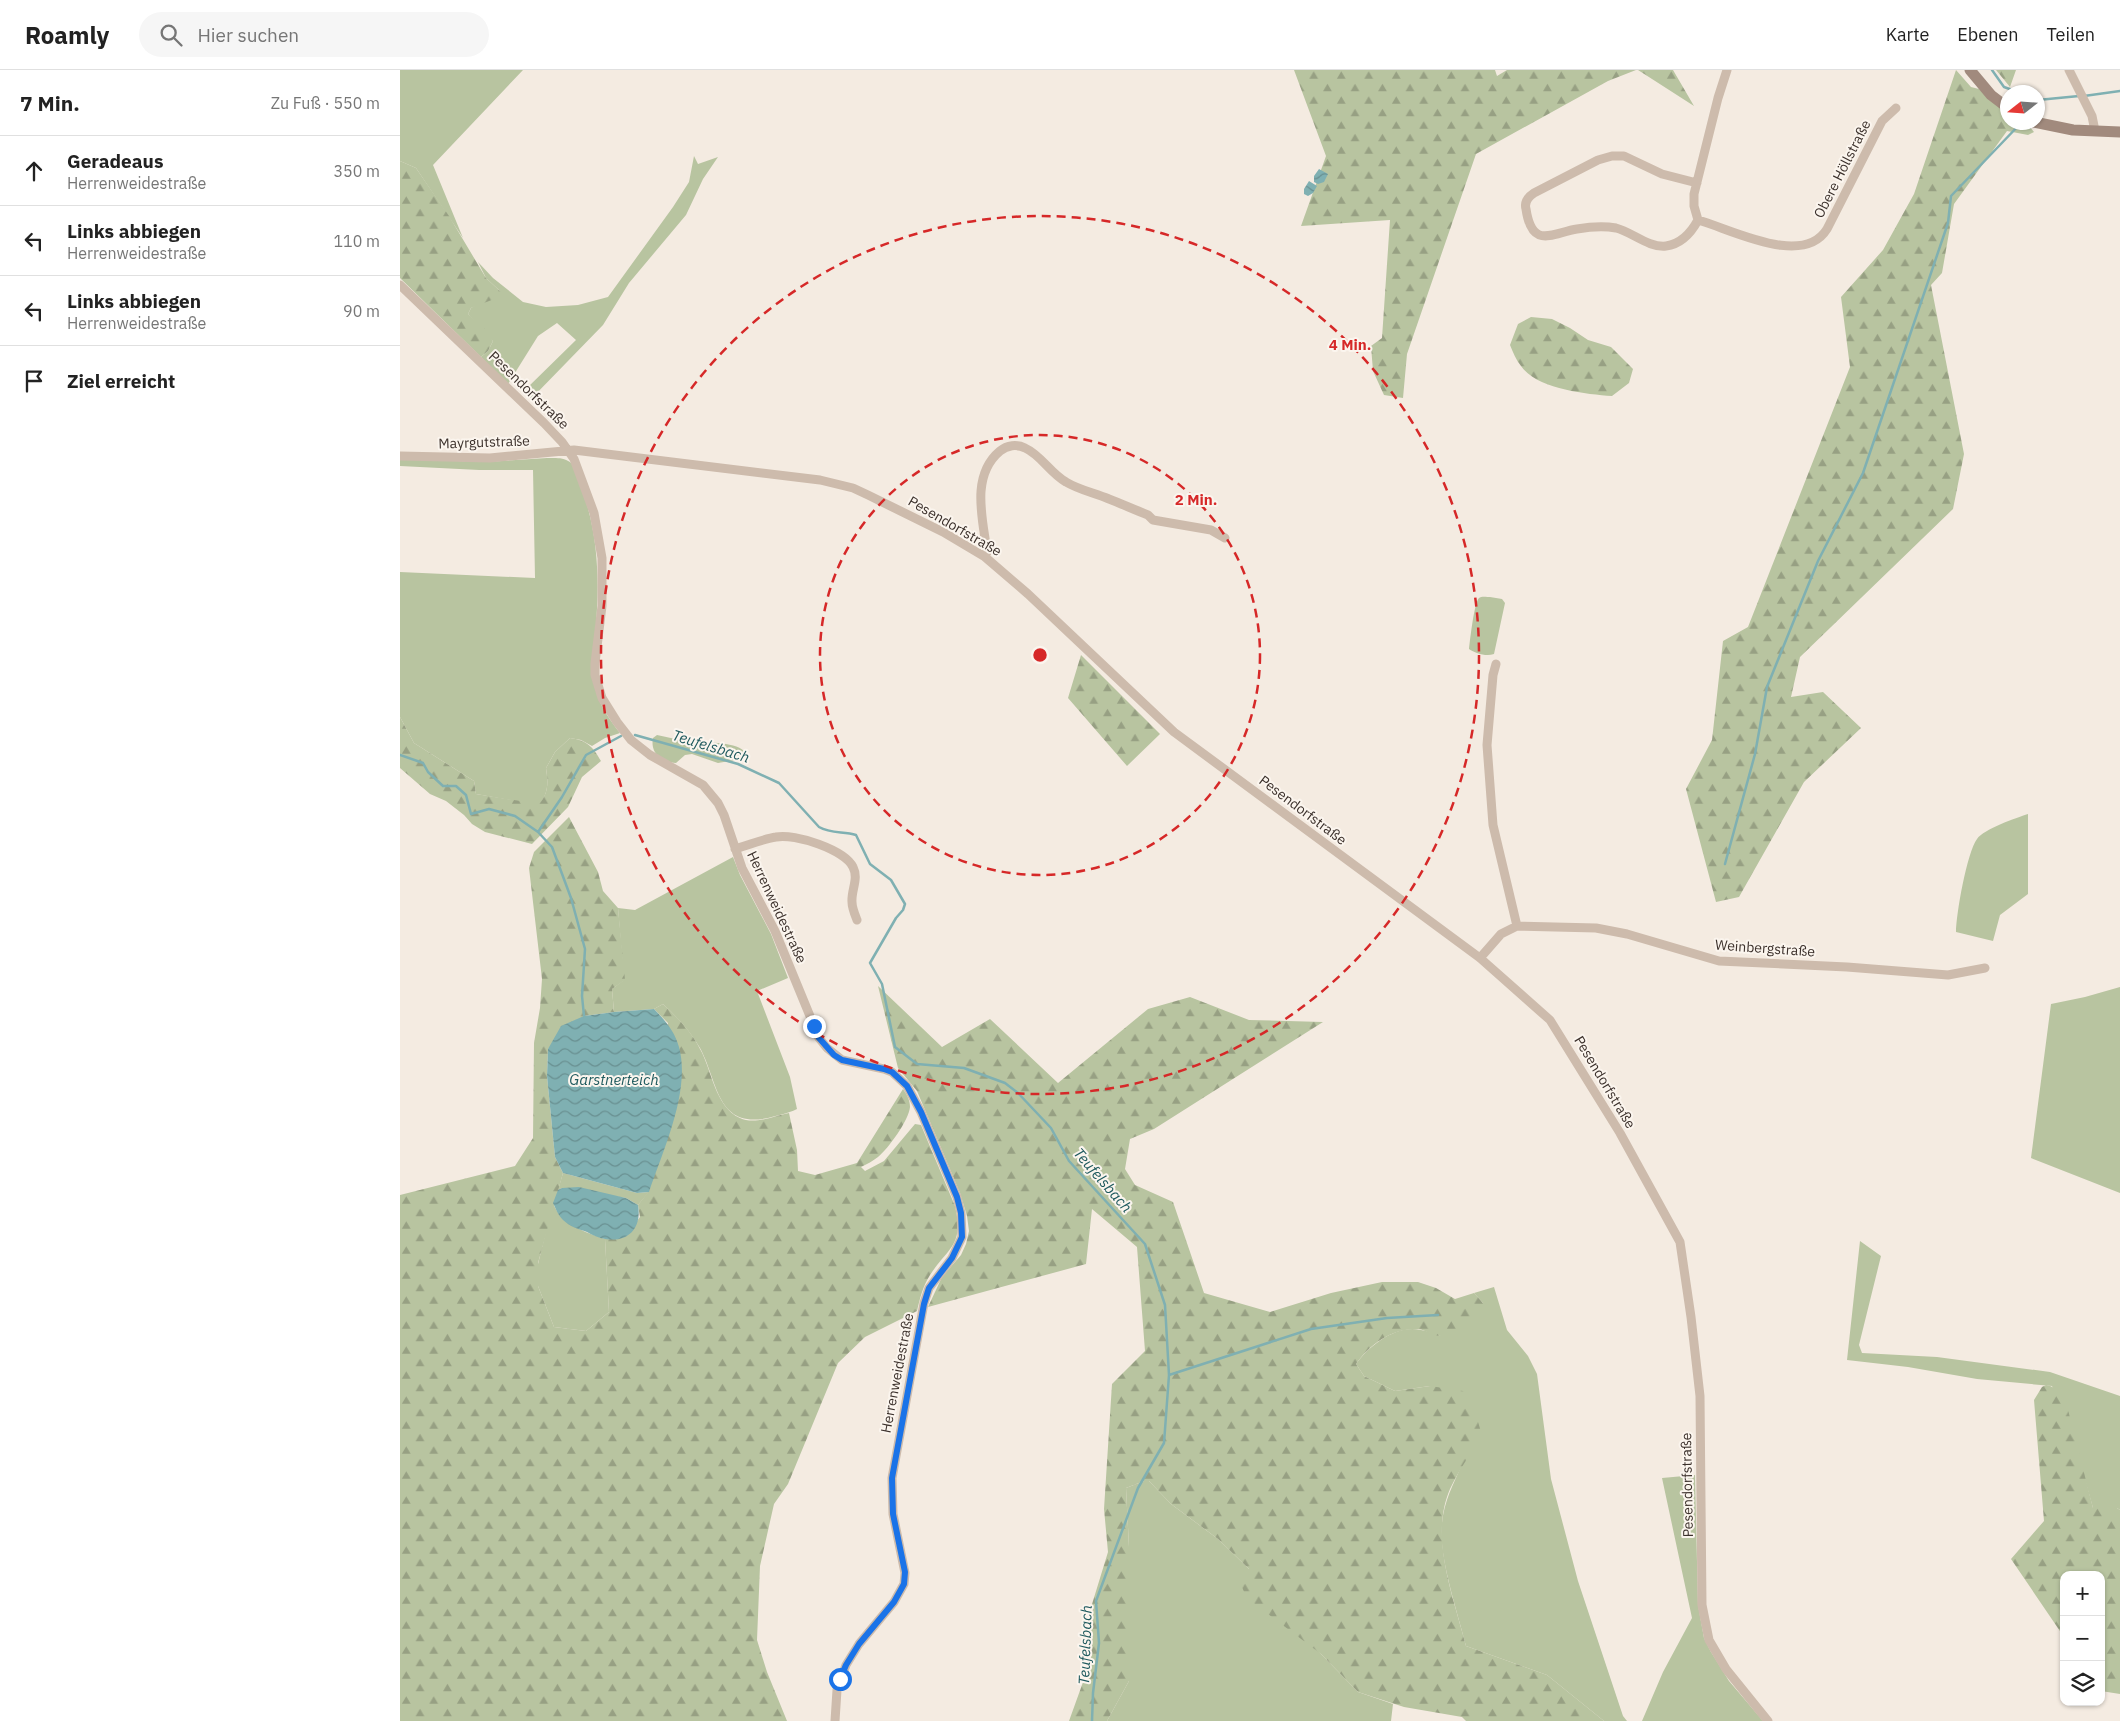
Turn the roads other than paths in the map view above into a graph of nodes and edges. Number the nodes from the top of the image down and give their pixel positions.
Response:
1 (1727, 70) edge
2 (1970, 70) edge
3 (2069, 70) edge
4 (2000, 102) edge
5 (1896, 108) dead end
6 (2045, 125) edge
7 (2096, 130) junction
8 (2120, 132) edge
9 (1697, 183) junction
10 (1698, 220) junction
11 (400, 285) edge
12 (569, 450) junction
13 (400, 456) edge
14 (1211, 530) junction
15 (1225, 538) dead end
16 (1212, 541) dead end
17 (984, 557) junction
18 (1496, 664) dead end
19 (736, 849) junction
20 (857, 920) dead end
21 (1517, 926) junction
22 (1480, 958) junction
23 (1985, 968) dead end
24 (835, 1721) edge
25 (1768, 1721) edge

1 - 9 street
2 - 4 street
3 - 7 street
5 - 10 street, Obere Höllstraße
6 - 7 street
7 - 8 street
9 - 10 street
9 - 10 street
11 - 12 street, Pesendorfstraße
12 - 13 street, Mayrgutstraße
12 - 17 street, Pesendorfstraße
12 - 19 street, Herrenweidestraße
14 - 15 street
14 - 16 street
14 - 17 street
17 - 22 street, Pesendorfstraße
18 - 21 street
19 - 20 street
19 - 24 street, Herrenweidestraße
21 - 22 street
21 - 23 street, Weinbergstraße
22 - 25 street, Pesendorfstraße

